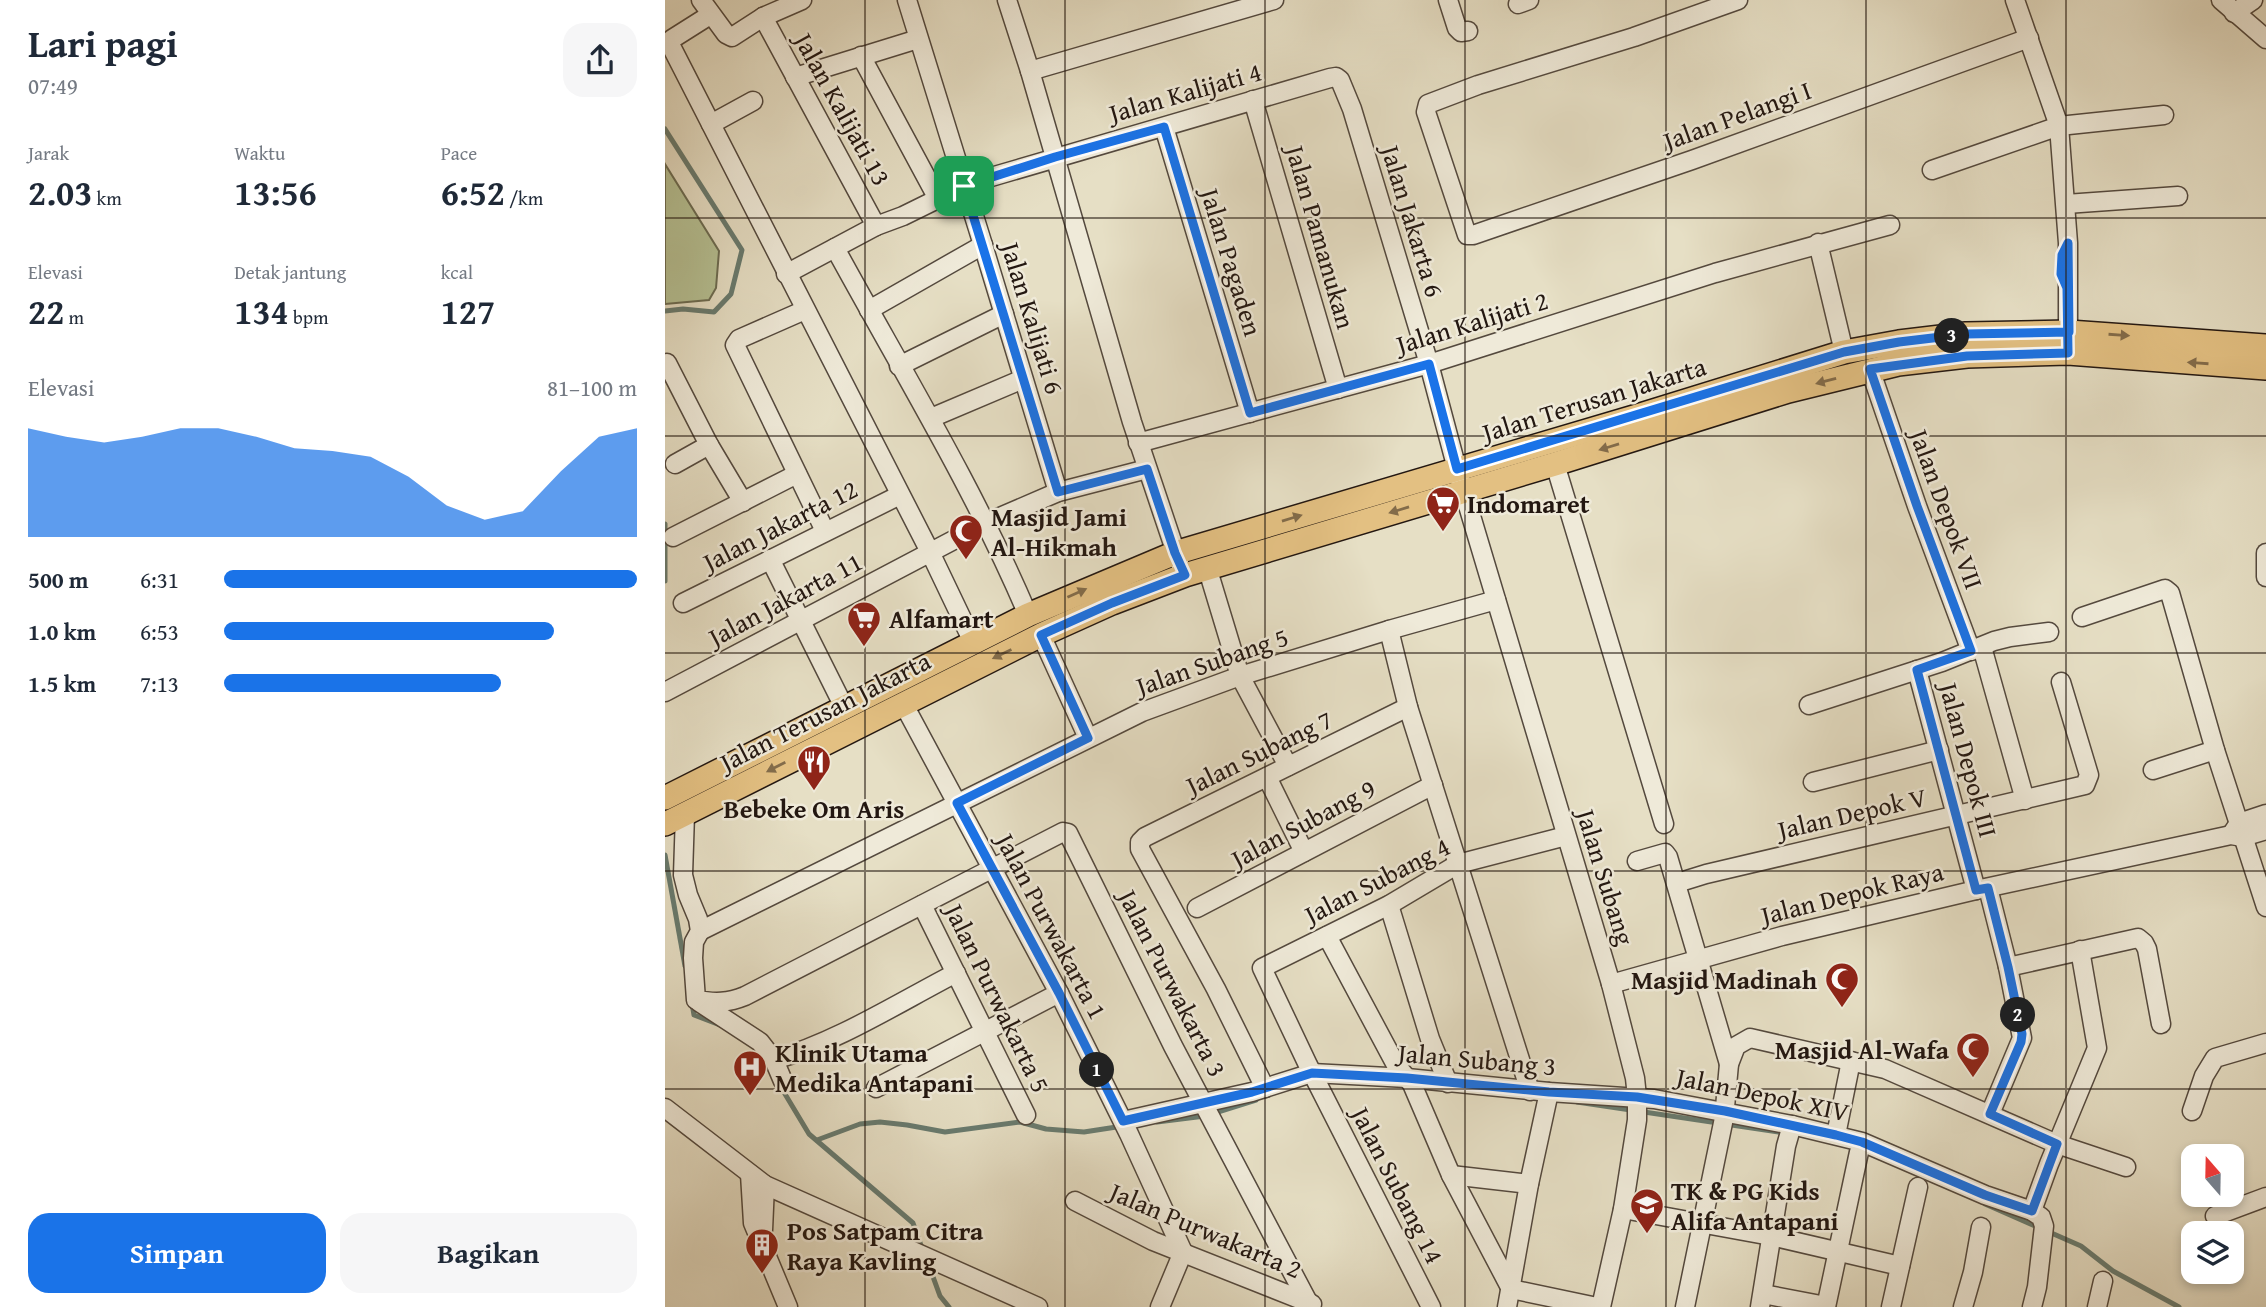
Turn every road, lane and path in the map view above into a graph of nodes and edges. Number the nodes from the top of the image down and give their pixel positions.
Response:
1 (802, 0) edge
2 (907, 0) edge
3 (1007, 0) edge
4 (1274, 0) edge
5 (1448, 0) edge
6 (1738, 0) edge
7 (2015, 0) edge
8 (2221, 0) edge
9 (2253, 0) edge
10 (706, 7) edge
11 (2234, 13) junction
12 (763, 17) junction
13 (1468, 31) dead end
14 (2029, 38) junction
15 (918, 39) junction
16 (2266, 39) edge
17 (668, 47) edge
18 (861, 56) junction
19 (1030, 71) junction
20 (795, 77) junction
21 (1330, 78) joint
22 (1253, 100) junction
23 (754, 101) dead end
24 (2164, 115) dead end
25 (711, 124) junction
26 (2059, 126) junction
27 (1164, 127) junction
28 (1055, 157) junction
29 (1933, 170) dead end
30 (964, 186) junction
31 (2178, 196) dead end
32 (938, 199) junction
33 (2066, 204) junction
34 (1890, 225) dead end
35 (876, 226) junction
36 (1818, 243) junction
37 (983, 245) junction
38 (835, 248) junction
39 (786, 274) junction
40 (805, 310) junction
41 (869, 310) junction
42 (1004, 314) junction
43 (2068, 342) junction
44 (2266, 346) edge
45 (1844, 352) junction
46 (667, 363) dead end
47 (1429, 364) junction
48 (899, 366) junction
49 (2266, 368) edge
50 (1872, 377) junction
51 (1023, 379) junction
52 (1338, 389) junction
53 (1250, 413) junction
54 (931, 418) junction
55 (1138, 443) junction
56 (709, 445) junction
57 (675, 464) dead end
58 (1555, 464) junction
59 (1147, 469) junction
60 (797, 474) junction
61 (1461, 480) junction
62 (1058, 492) junction
63 (900, 495) junction
64 (743, 502) junction
65 (986, 523) junction
66 (825, 531) junction
67 (673, 537) dead end
68 (930, 552) junction
69 (1175, 553) junction
70 (2266, 554) edge
71 (770, 559) junction
72 (1196, 571) junction
73 (2266, 577) edge
74 (1496, 600) junction
75 (683, 603) dead end
76 (1028, 615) junction
77 (2082, 617) dead end
78 (801, 620) junction
79 (1389, 629) junction
80 (2049, 632) dead end
81 (1041, 635) junction
82 (973, 642) junction
83 (1976, 649) junction
84 (1917, 670) junction
85 (1240, 676) junction
86 (2061, 682) dead end
87 (665, 692) edge
88 (903, 703) junction
89 (1809, 705) dead end
90 (844, 707) junction
91 (1408, 708) junction
92 (1088, 738) junction
93 (1939, 750) junction
94 (2215, 750) junction
95 (1288, 766) junction
96 (2153, 770) dead end
97 (1267, 777) junction
98 (1813, 782) dead end
99 (1433, 785) junction
100 (665, 798) edge
101 (2025, 800) junction
102 (957, 803) junction
103 (2266, 814) edge
104 (1957, 815) junction
105 (673, 819) edge
106 (1664, 824) dead end
107 (2266, 830) edge
108 (2238, 832) junction
109 (1566, 836) junction
110 (1304, 852) junction
111 (1637, 861) dead end
112 (1458, 864) junction
113 (992, 868) junction
114 (1677, 883) junction
115 (1982, 889) junction
116 (922, 905) junction
117 (1389, 905) junction
118 (2266, 907) edge
119 (1197, 908) dead end
120 (700, 931) junction
121 (1327, 936) junction
122 (2080, 950) junction
123 (1699, 958) junction
124 (2008, 967) junction
125 (956, 973) junction
126 (1263, 973) joint
127 (1611, 984) junction
128 (1059, 993) junction
129 (697, 1000) junction
130 (2161, 1024) dead end
131 (984, 1033) junction
132 (2266, 1043) edge
133 (774, 1060) junction
134 (1851, 1061) junction
135 (1729, 1063) junction
136 (1316, 1079) junction
137 (783, 1082) dead end
138 (1448, 1083) junction
139 (1412, 1085) junction
140 (876, 1088) dead end
141 (1265, 1088) junction
142 (1530, 1091) junction
143 (1547, 1097) junction
144 (1637, 1107) junction
145 (665, 1108) edge
146 (1208, 1111) junction
147 (2192, 1111) dead end
148 (1990, 1114) junction
149 (1026, 1115) dead end
150 (1724, 1120) junction
151 (1125, 1126) junction
152 (1789, 1135) junction
153 (1836, 1135) junction
154 (2057, 1144) junction
155 (1859, 1152) dead end
156 (2126, 1167) dead end
157 (750, 1174) junction
158 (1451, 1175) junction
159 (1529, 1184) junction
160 (765, 1185) junction
161 (1918, 1187) dead end
162 (2266, 1197) edge
163 (1075, 1201) dead end
164 (1623, 1209) junction
165 (2032, 1211) junction
166 (2215, 1216) dead end
167 (1703, 1222) junction
168 (1981, 1227) dead end
169 (1771, 1236) junction
170 (761, 1240) junction
171 (1837, 1250) junction
172 (1184, 1252) junction
173 (1900, 1266) junction
174 (2103, 1281) dead end
175 (1509, 1298) edge
176 (1761, 1300) edge
177 (1312, 1305) edge
178 (1826, 1306) edge
179 (788, 1307) edge
180 (1038, 1307) edge
181 (1160, 1307) edge
182 (1431, 1307) edge
183 (1599, 1307) edge
184 (1685, 1307) edge
185 (1891, 1307) edge
186 (1963, 1307) edge
187 (2032, 1307) edge
188 (2097, 1307) edge

1 - 12 street
2 - 15 street, Jalan Kalijati 6
3 - 19 street
4 - 19 street
5 - 13 street
6 - 14 street, Jalan Pelangi I
7 - 14 street
8 - 11 street
9 - 11 street
10 - 12 street
10 - 17 street
11 - 16 street
12 - 20 street, Jalan Kalijati 13
14 - 26 street
15 - 18 street
15 - 30 street, Jalan Kalijati 6
17 - 25 street
18 - 20 street
18 - 32 street
19 - 28 street
20 - 35 street, Jalan Kalijati 13
21 - 22 street, Jalan Kalijati 4
21 - 47 street, Jalan Jakarta 6
22 - 27 street, Jalan Kalijati 4
22 - 52 street, Jalan Pamanukan
23 - 25 street
24 - 26 street
25 - 39 street
26 - 29 street
26 - 33 street
27 - 28 street, Jalan Kalijati 4
27 - 53 street, Jalan Pagaden
28 - 30 street, Jalan Kalijati 4
28 - 55 street
30 - 32 street, Jalan Kalijati 4
30 - 37 street, Jalan Kalijati 6
31 - 33 street
32 - 35 street, Jalan Kalijati 4
33 - 43 street
34 - 36 street, Jalan Kalijati 2
35 - 38 street, Jalan Kalijati 4
36 - 45 street
36 - 47 street, Jalan Kalijati 2
37 - 41 street
37 - 42 street, Jalan Kalijati 6
38 - 39 street, Jalan Kalijati 4
38 - 41 street
39 - 40 street
40 - 60 street
40 - 63 street
41 - 48 street
42 - 48 street
42 - 51 street, Jalan Kalijati 6
43 -> 44 main road, Jalan Terusan Jakarta
43 - 45 main road, Jalan Terusan Jakarta
49 -> 43 main road, Jalan Terusan Jakarta
43 - 50 main road, Jalan Terusan Jakarta
45 - 61 main road, Jalan Terusan Jakarta
46 - 56 street
47 - 52 street, Jalan Kalijati 2
47 - 61 street, Jalan Jakarta 6
48 - 54 street
50 -> 58 main road, Jalan Terusan Jakarta
50 - 83 street, Jalan Depok VII
51 - 54 street
51 - 62 street, Jalan Kalijati 6
52 - 53 street, Jalan Kalijati 2
53 - 55 street, Jalan Kalijati 2
54 - 65 street
55 - 59 street
56 - 57 street
56 - 64 street
58 - 61 main road, Jalan Terusan Jakarta
58 - 106 street
59 - 62 street, Jalan Jakarta 11
59 - 69 street
60 - 64 street
60 - 66 street
69 -> 61 main road, Jalan Terusan Jakarta
61 -> 72 main road, Jalan Terusan Jakarta
61 - 74 street, Jalan Subang
62 - 65 street, Jalan Jakarta 11
63 - 66 street, Jalan Jakarta 12
63 - 68 street
64 - 67 street
65 - 68 street, Jalan Jakarta 11
65 - 76 street
66 - 71 street, Jalan Jakarta 12
68 - 78 street, Jalan Jakarta 11
68 - 82 street
69 - 72 street
76 -> 69 main road, Jalan Terusan Jakarta
70 - 73 street
71 - 75 street, Jalan Jakarta 12
71 - 78 street
72 - 81 main road, Jalan Terusan Jakarta
72 - 85 street
74 - 79 street, Jalan Subang 5
74 - 109 street, Jalan Subang
76 - 82 main road, Jalan Terusan Jakarta
77 - 94 street
78 - 87 street, Jalan Jakarta 11
78 - 90 street
79 - 85 street, Jalan Subang 5
79 - 91 street
80 - 83 street, Jalan Depok III
81 -> 88 main road, Jalan Terusan Jakarta
81 - 92 street
82 - 90 main road, Jalan Terusan Jakarta
83 - 84 street, Jalan Depok III
83 - 101 street, Jalan Depok VII
84 - 89 street
84 - 93 street, Jalan Depok III
85 - 92 street, Jalan Subang 5
85 - 95 street
86 - 101 street, Jalan Depok V
88 - 102 street, Jalan Purwakarta 1
88 -> 105 main road, Jalan Terusan Jakarta
90 - 100 main road, Jalan Terusan Jakarta
91 - 95 street, Jalan Subang 7
91 - 99 street
92 - 102 street, Jalan Subang 5
93 - 98 street
93 - 104 street, Jalan Depok III
94 - 96 street
94 - 108 street
95 - 97 street, Jalan Subang 7
97 - 110 street
97 - 141 street, Jalan Subang 7
99 - 110 street, Jalan Subang 9
99 - 112 street
101 - 104 street, Jalan Depok V
102 - 113 street, Jalan Purwakarta 1
102 - 120 street, Jalan Subang 5
103 - 108 street
104 - 114 street, Jalan Depok V
104 - 115 street, Jalan Depok III
105 - 120 street
107 - 108 street
108 - 115 street, Jalan Depok Raya
108 - 118 street
109 - 112 street, Jalan Subang 4
109 - 127 street, Jalan Subang
110 - 119 street, Jalan Subang 9
111 - 114 street
112 - 117 street, Jalan Subang 4
112 - 142 street
113 - 116 street
113 - 128 street, Jalan Purwakarta 1
113 - 146 street, Jalan Purwakarta 3
114 - 123 street
115 - 123 street, Jalan Depok Raya
115 - 124 street, Jalan Depok III
116 - 125 street, Jalan Purwakarta 5
116 - 129 street
117 - 121 street, Jalan Subang 4
117 - 138 street
120 - 129 street
121 - 126 street, Jalan Subang 4
121 - 139 street
122 - 124 street
122 - 130 street
122 - 154 street
123 - 127 street, Jalan Depok Raya
123 - 135 street
124 - 148 street, Jalan Depok III
125 - 131 street, Jalan Purwakarta 5
125 - 133 street
126 - 136 street, Jalan Subang 14
127 - 144 street, Jalan Subang
128 - 131 street
128 - 151 street, Jalan Purwakarta 1
129 - 133 street
131 - 140 street
131 - 149 street, Jalan Purwakarta 5
132 - 147 street
133 - 137 street
134 - 135 street
134 - 148 street
134 - 153 street
135 - 150 street
136 - 139 street, Jalan Subang 3
136 - 141 street
136 - 182 street, Jalan Subang 14
138 - 139 street, Jalan Subang 3
138 - 142 street, Jalan Subang 3
139 - 158 street
141 - 146 street
142 - 143 street, Jalan Subang 3
143 - 144 street, Jalan Subang 3
143 - 159 street
144 - 150 street, Jalan Depok XIV
144 - 164 street, Jalan Subang
145 - 157 street
146 - 151 street
146 - 177 street, Jalan Purwakarta 3
148 - 154 street
150 - 152 street, Jalan Depok XIV
150 - 167 street
151 - 172 street, Jalan Purwakarta 1
152 - 153 street, Jalan Depok XIV
152 - 169 street
153 - 165 street, Jalan Depok XIV
154 - 156 street
154 - 165 street
155 - 171 street
157 - 160 street
157 - 170 street
158 - 159 street
158 - 175 street
159 - 175 street
160 - 170 street
160 - 180 street
161 - 173 street
162 - 166 street
163 - 172 street, Jalan Purwakarta 2
164 - 167 street
164 - 183 street, Jalan Subang
165 - 187 street
167 - 169 street
167 - 184 street
168 - 186 street
169 - 171 street
169 - 176 street
170 - 179 street
171 - 173 street
171 - 178 street
172 - 177 street, Jalan Purwakarta 2
172 - 181 street
173 - 185 street
174 - 188 street
175 - 183 street
176 - 178 street

